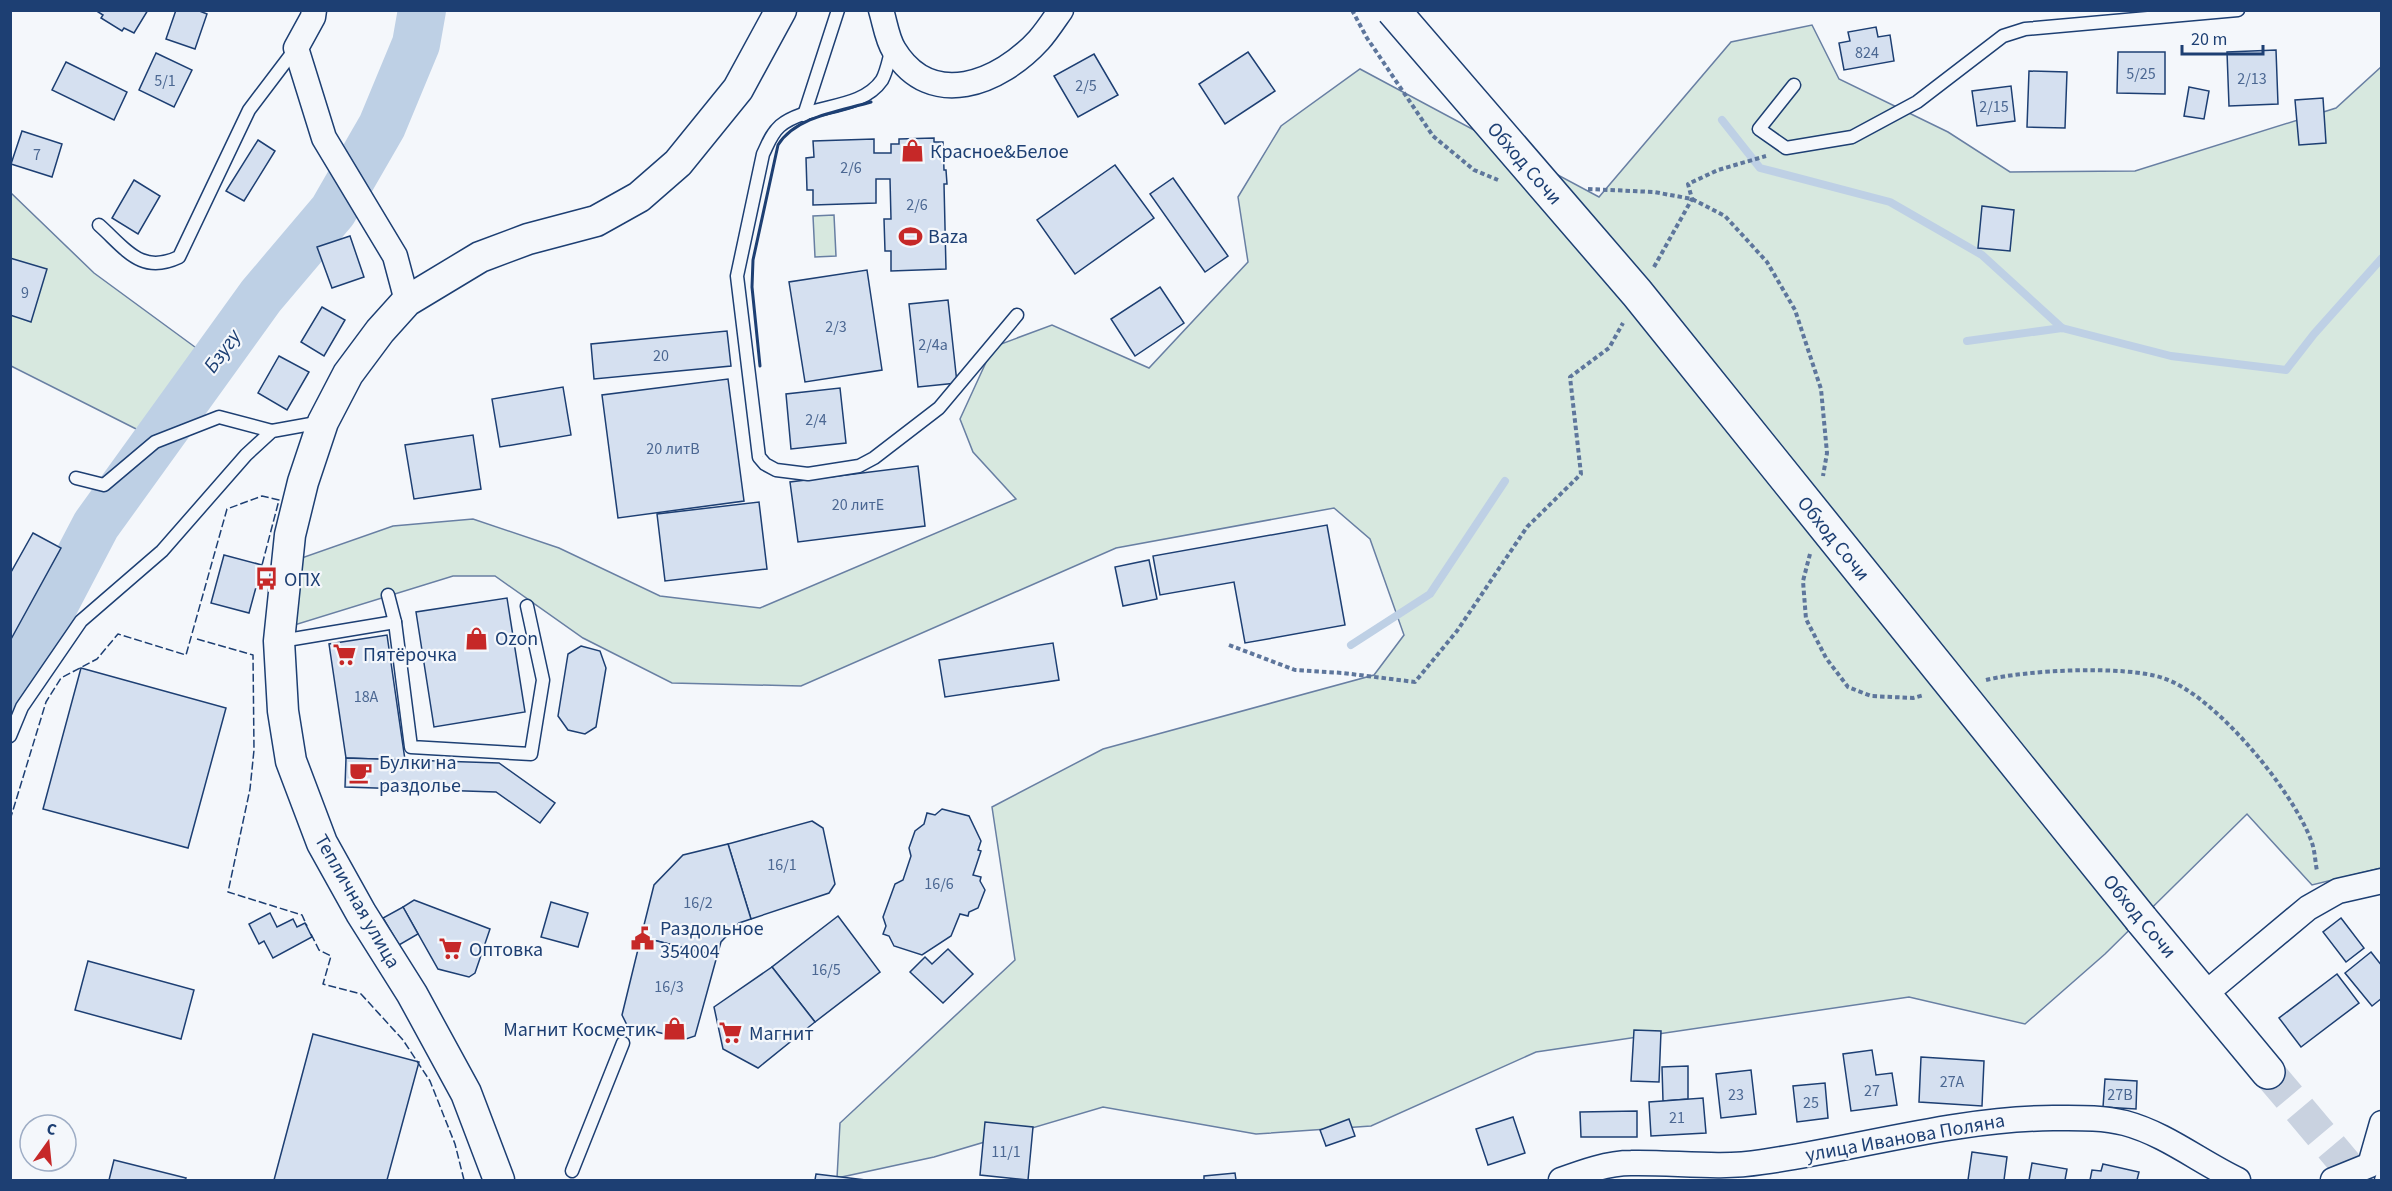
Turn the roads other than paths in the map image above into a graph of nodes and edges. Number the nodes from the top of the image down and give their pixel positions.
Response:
1 (314, 10) edge
2 (781, 10) edge
3 (838, 10) edge
4 (881, 10) edge
5 (1061, 10) edge
6 (1393, 10) edge
7 (2238, 10) edge
8 (296, 48) junction
9 (892, 48) junction
10 (1794, 85) dead end
11 (804, 115) junction
12 (99, 225) dead end
13 (407, 301) junction
14 (1017, 315) dead end
15 (323, 422) junction
16 (272, 431) junction
17 (76, 478) dead end
18 (388, 595) dead end
19 (527, 606) dead end
20 (395, 622) junction
21 (279, 641) junction
22 (10, 736) edge
23 (2382, 881) edge
24 (2205, 994) junction
25 (623, 1043) dead end
26 (2268, 1072) tunnel mouth
27 (2382, 1123) edge
28 (2378, 1170) edge
29 (572, 1171) dead end
30 (499, 1180) edge
31 (1561, 1180) edge
32 (2238, 1180) edge
33 (2333, 1180) edge

1 - 8 street
2 - 13 street, Тепличная улица
3 - 11 lane
4 - 9 street
5 - 9 street
6 - 24 highway, Обход Сочи, bridge
7 - 10 lane
8 - 12 lane
8 - 13 street
9 - 11 lane
11 - 14 lane
13 - 15 street, Тепличная улица
15 - 16 lane
15 - 21 street, Тепличная улица
16 - 17 lane
16 - 22 lane
18 - 20 lane
19 - 20 lane
20 - 21 lane
21 - 30 street, Тепличная улица
23 - 24 street
24 - 26 highway, Обход Сочи
25 - 29 lane
27 - 28 street
28 - 33 street
31 - 32 street, улица Иванова Поляна

